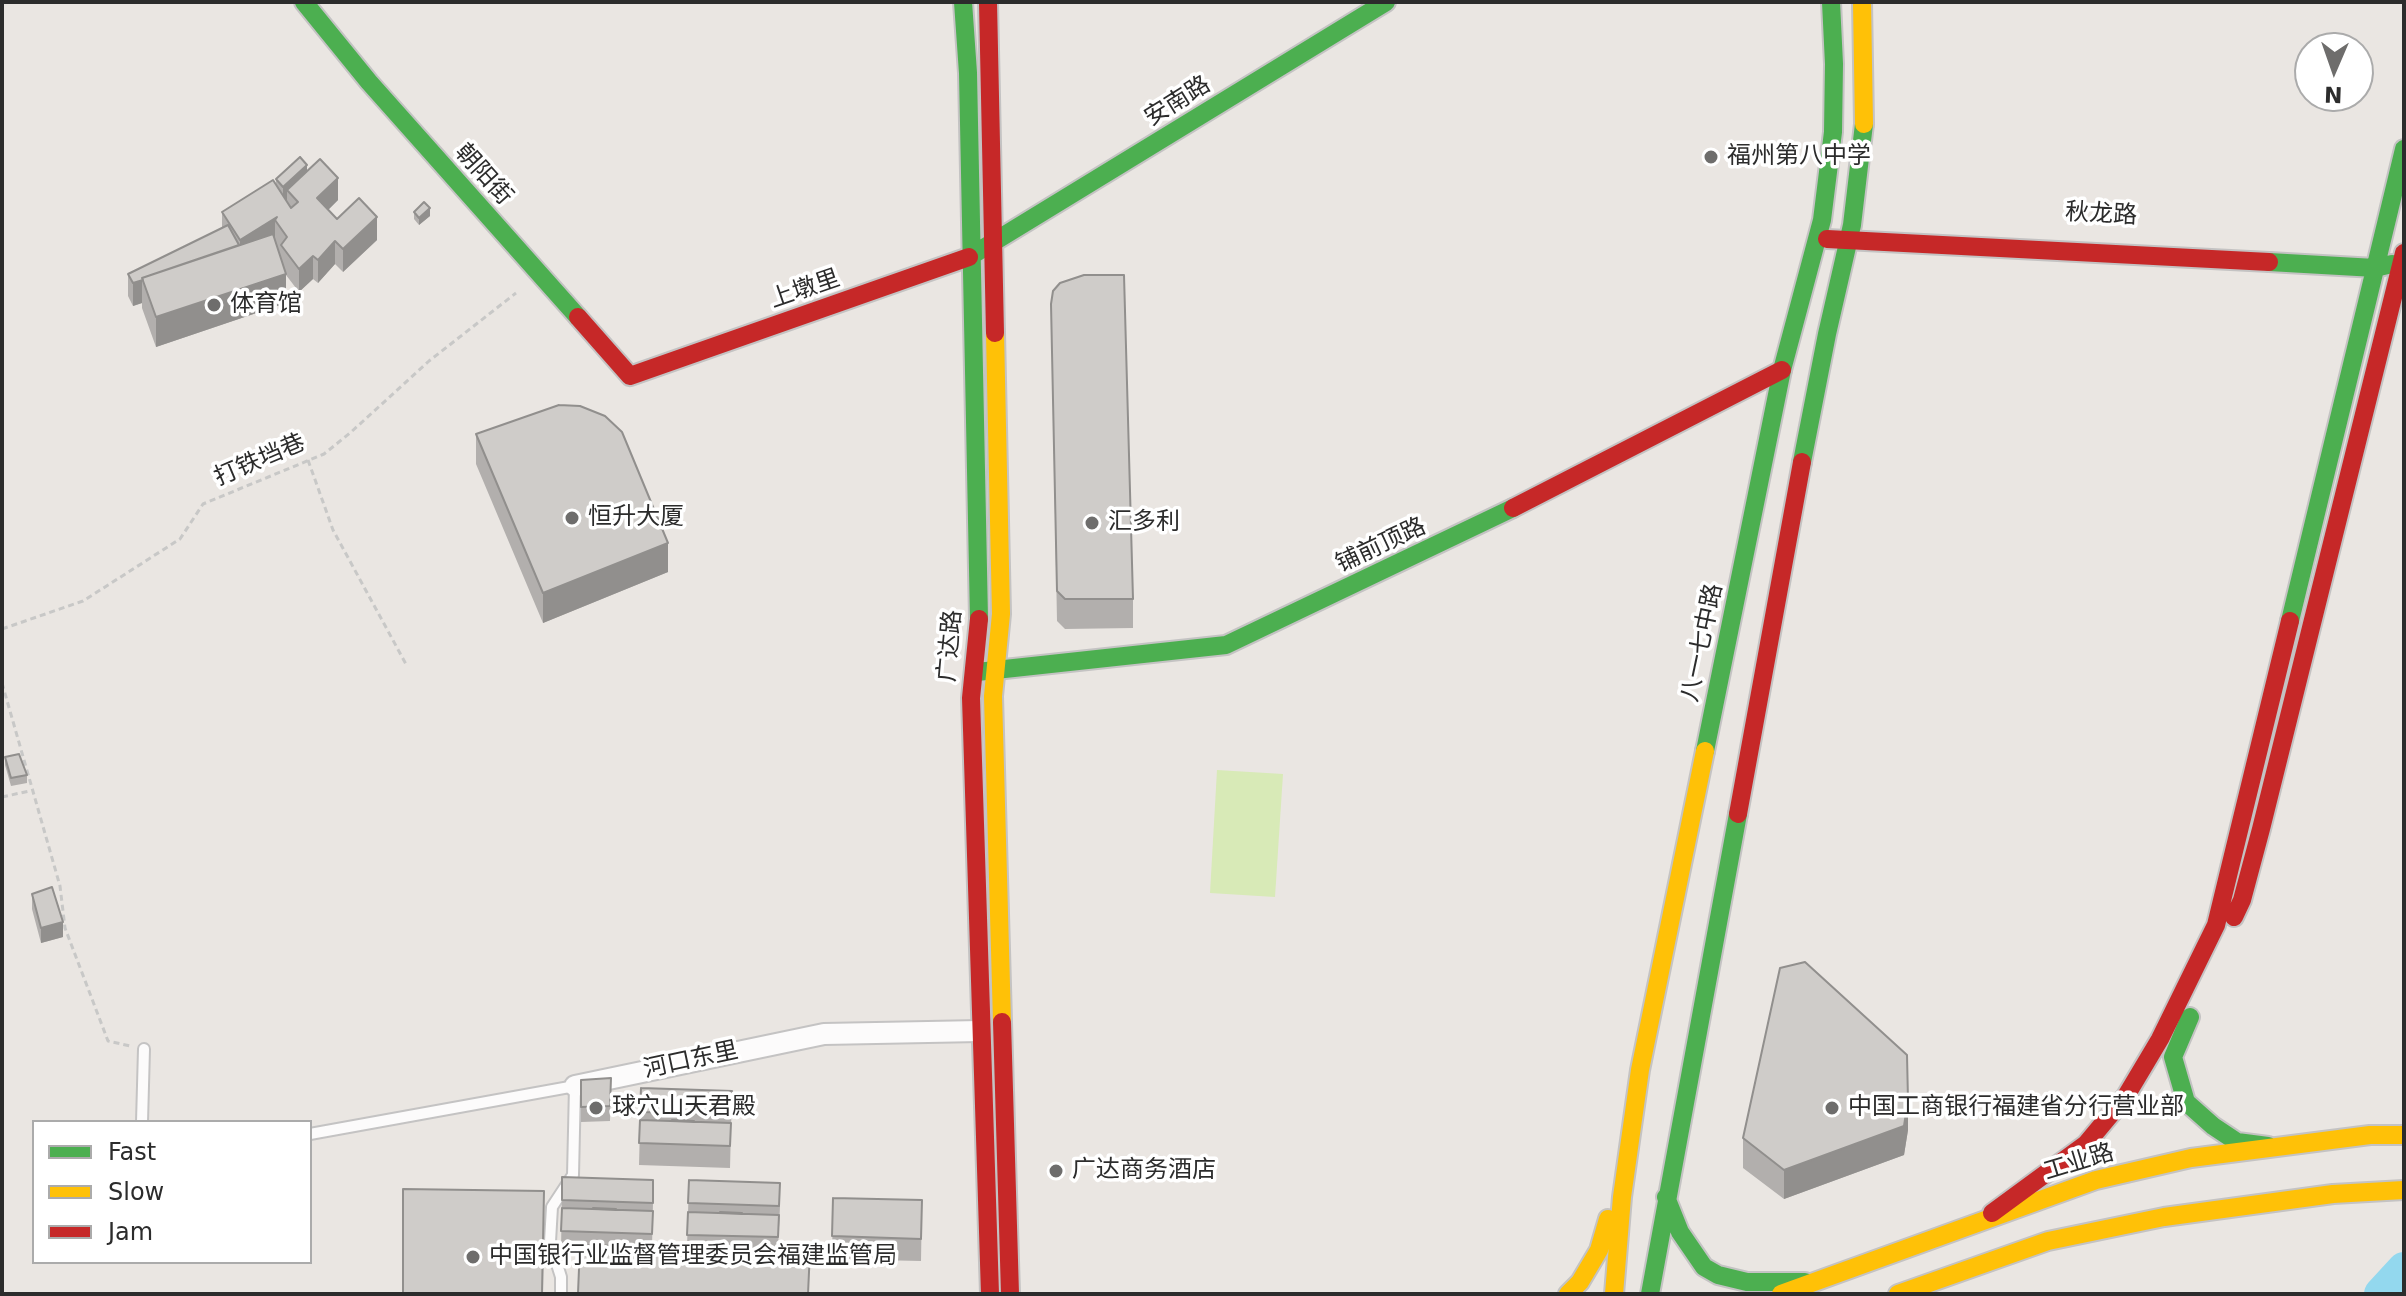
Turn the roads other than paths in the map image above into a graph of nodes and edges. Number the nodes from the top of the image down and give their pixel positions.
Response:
1 (304, 2) edge
2 (963, 2) edge
3 (988, 2) edge
4 (1386, 2) edge
5 (1831, 2) edge
6 (1862, 2) edge
7 (2404, 149) edge
8 (1820, 229) junction
9 (1850, 232) junction
10 (994, 244) junction
11 (970, 257) junction
12 (2403, 259) edge
13 (2377, 261) junction
14 (1782, 370) junction
15 (630, 376) joint
16 (994, 671) junction
17 (972, 672) junction
18 (980, 1031) junction
19 (144, 1049) road end
20 (575, 1086) junction
21 (142, 1120) edge
22 (312, 1134) edge
23 (2404, 1135) edge
24 (2277, 1147) junction
25 (2404, 1190) edge
26 (1622, 1197) junction
27 (1666, 1197) junction
28 (1979, 1222) junction
29 (1815, 1282) junction
30 (561, 1294) edge
31 (990, 1294) edge
32 (1010, 1294) edge
33 (1568, 1294) edge
34 (1614, 1294) edge
35 (1650, 1294) edge
36 (1781, 1294) edge
37 (1898, 1294) edge

1 - 15 main road, 朝阳街
2 - 11 main road, 广达路
3 - 10 main road, 广达路
4 - 10 main road, 安南路
5 - 8 main road, 八一七中路
6 - 9 main road
7 - 13 main road
8 - 9 main road, 秋龙路
8 - 14 main road, 八一七中路
9 - 13 main road, 秋龙路
9 - 27 main road
10 - 11 main road, 上墩里
10 - 16 main road, 广达路
11 - 15 main road, 上墩里
11 - 17 main road, 广达路
12 - 13 main road, 秋龙路
12 - 24 main road
13 - 28 main road
14 - 16 main road, 铺前顶路
14 - 26 main road, 八一七中路
16 - 17 main road, 铺前顶路
16 - 32 main road, 广达路
17 - 18 main road, 广达路
18 - 20 street, 河口东里
18 - 31 main road, 广达路
19 - 21 lane
20 - 22 lane, 河口东里
20 - 30 lane
23 - 24 main road, 工业路
24 - 28 main road, 工业路
25 - 37 main road
26 - 33 main road
26 - 34 main road, 八一七中路
27 - 29 main road
27 - 35 main road
28 - 29 main road, 工业路
29 - 36 main road, 工业路

